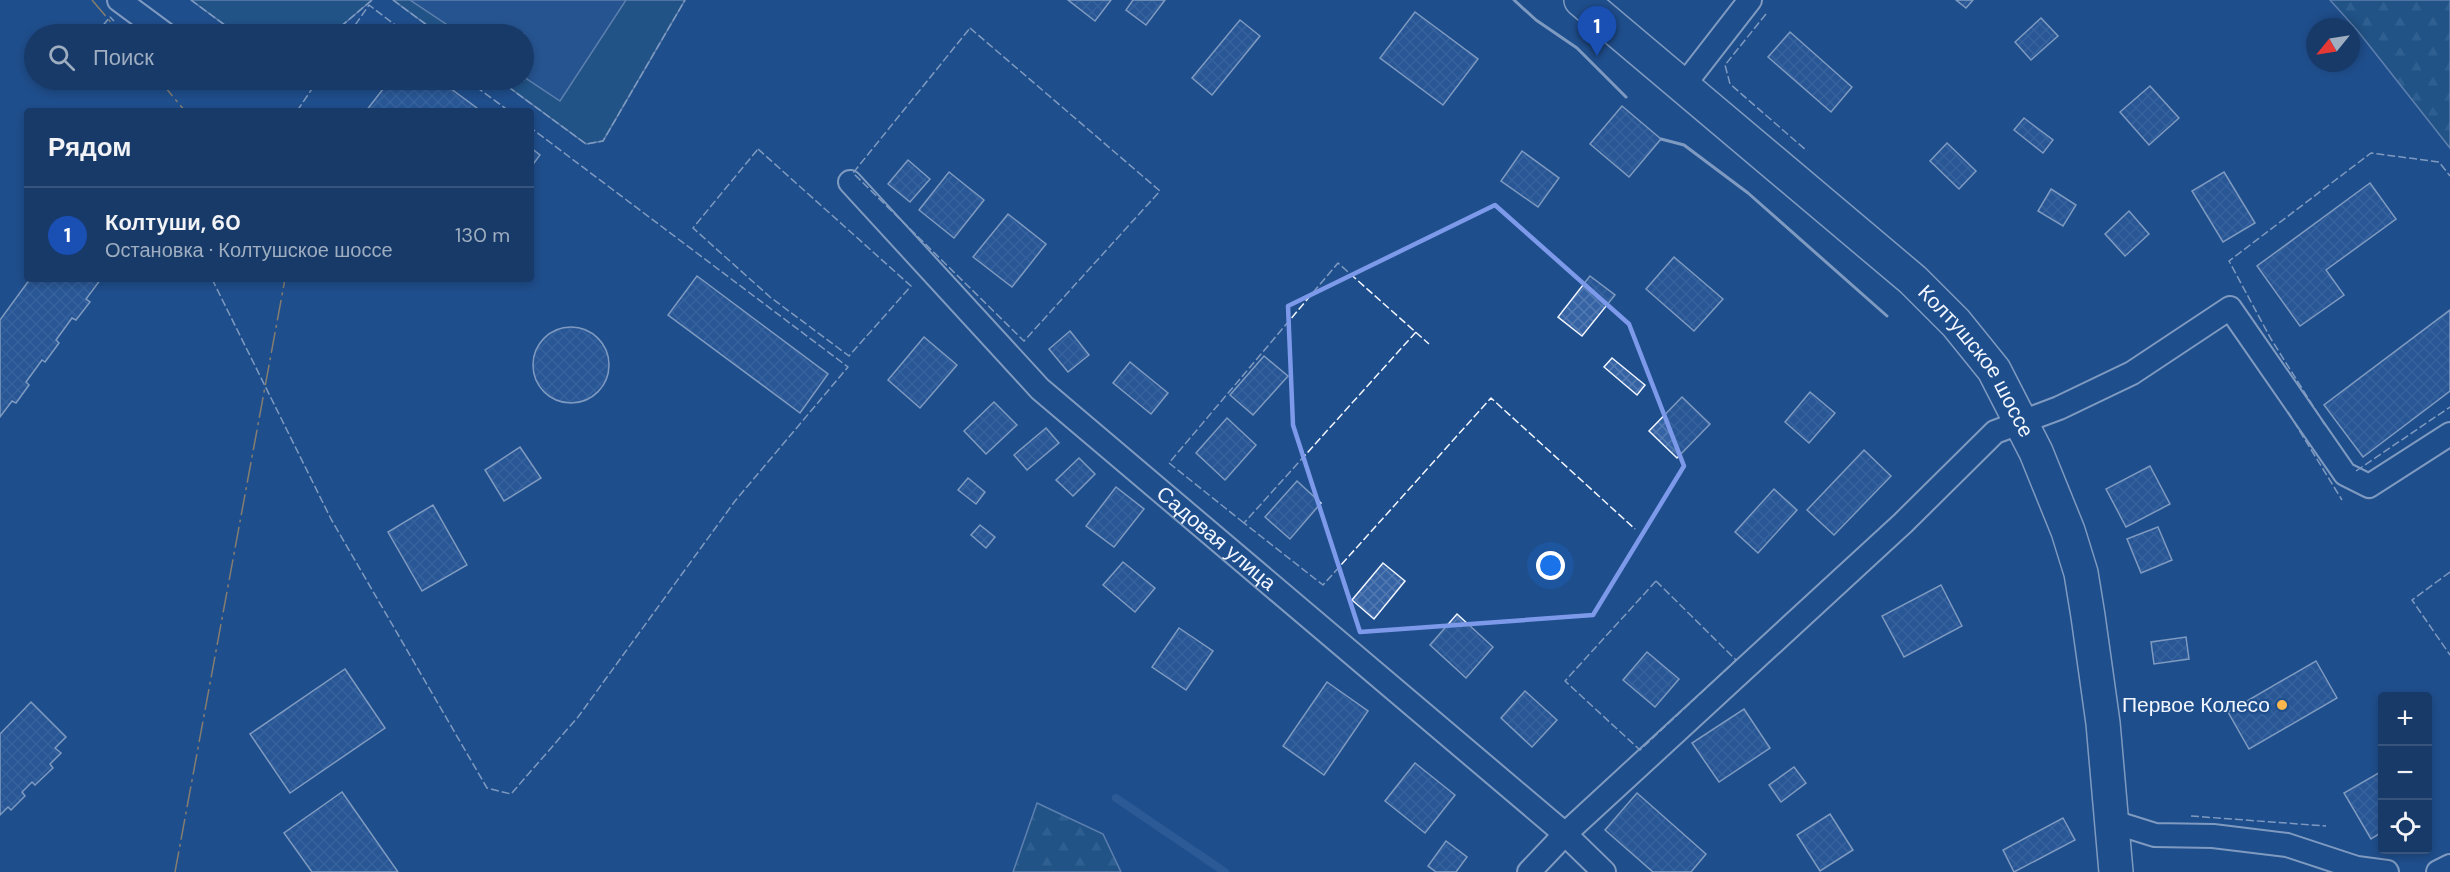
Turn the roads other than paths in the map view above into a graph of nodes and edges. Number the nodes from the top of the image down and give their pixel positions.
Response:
1 (119, 0) edge
2 (1581, 0) edge
3 (1750, 0) edge
4 (151, 24) edge
5 (1684, 85) junction
6 (849, 182) dead end
7 (2022, 423) junction
8 (2450, 434) edge
9 (2112, 827) junction
10 (1565, 834) junction
11 (2450, 866) edge
12 (1529, 872) edge
13 (1604, 872) edge
14 (2116, 872) edge
15 (2387, 872) edge
16 (2438, 872) edge

1 - 4 street
2 - 5 main road, Колтушское шоссе
3 - 5 street
5 - 7 main road, Колтушское шоссе
6 - 10 street, Садовая улица
7 - 8 street
7 - 9 main road, Колтушское шоссе
7 - 10 street
9 - 14 main road, Колтушское шоссе
9 - 15 street
10 - 12 street
10 - 13 street, Садовая улица
11 - 16 street

